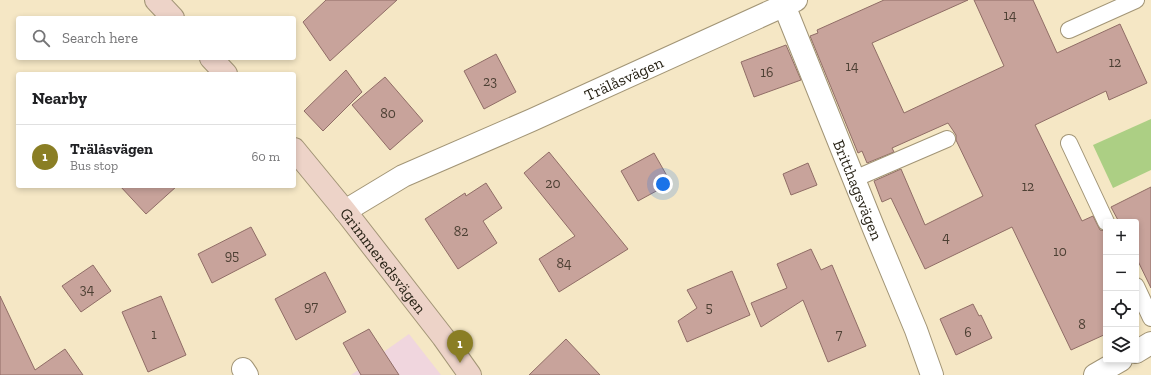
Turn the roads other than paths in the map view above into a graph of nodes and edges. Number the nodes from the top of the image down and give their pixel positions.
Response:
1 (156, 0) edge
2 (1136, 0) edge
3 (790, 3) edge
4 (171, 16) edge
5 (1069, 30) dead end
6 (213, 60) edge
7 (224, 72) edge
8 (947, 139) dead end
9 (1069, 143) dead end
10 (296, 151) edge
11 (854, 179) junction
12 (345, 211) junction
13 (1105, 219) edge
14 (1138, 291) edge
15 (1151, 318) edge
16 (1151, 343) edge
17 (1139, 350) edge
18 (1116, 363) edge
19 (470, 375) edge
20 (932, 375) edge
21 (1095, 375) edge

1 - 4 street
2 - 5 lane
3 - 11 street, Britthagsvägen
3 - 12 street, Trälåsvägen
6 - 7 street
8 - 11 lane
9 - 13 lane
10 - 12 street, Grimmeredsvägen
11 - 20 street, Britthagsvägen
12 - 19 street, Grimmeredsvägen
14 - 15 lane
16 - 17 street
18 - 21 street

